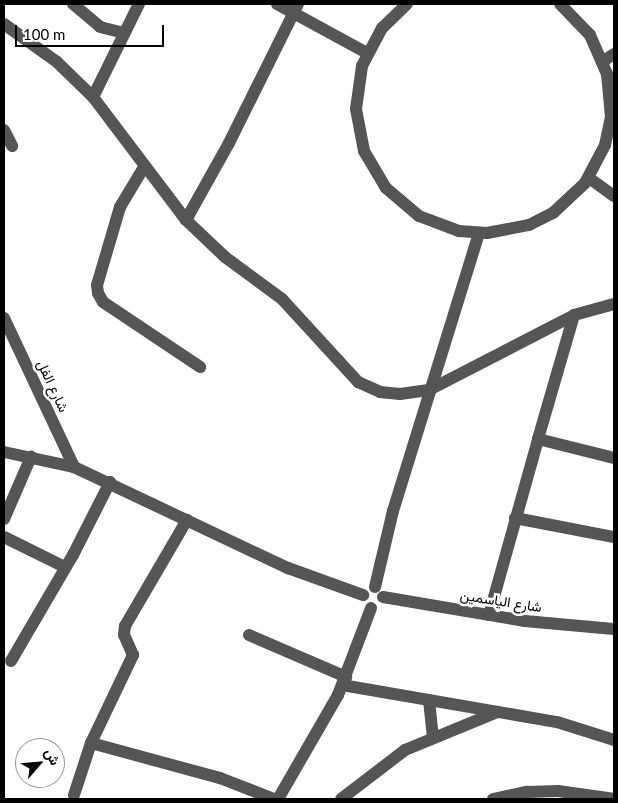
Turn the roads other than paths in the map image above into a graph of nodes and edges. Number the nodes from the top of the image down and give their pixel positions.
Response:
1 (73, 4) edge
2 (139, 4) edge
3 (277, 4) edge
4 (407, 4) edge
5 (560, 4) edge
6 (295, 8) edge
7 (4, 24) edge
8 (124, 33) junction
9 (367, 53) junction
10 (614, 54) edge
11 (603, 60) junction
12 (93, 97) junction
13 (4, 130) edge
14 (12, 146) dead end
15 (144, 167) junction
16 (589, 178) junction
17 (614, 196) edge
18 (186, 220) junction
19 (479, 233) junction
20 (614, 304) edge
21 (574, 315) junction
22 (4, 318) edge
23 (200, 367) dead end
24 (430, 390) junction
25 (538, 439) junction
26 (4, 452) edge
27 (31, 457) junction
28 (614, 458) edge
29 (74, 467) junction
30 (110, 482) junction
31 (514, 518) junction
32 (4, 519) edge
33 (187, 520) junction
34 (4, 537) edge
35 (614, 537) edge
36 (65, 567) junction
37 (379, 592) junction
38 (363, 595) junction
39 (371, 608) junction
40 (489, 614) junction
41 (614, 629) edge
42 (249, 635) dead end
43 (11, 661) dead end
44 (344, 681) junction
45 (429, 700) junction
46 (497, 712) junction
47 (433, 736) junction
48 (614, 740) edge
49 (91, 743) junction
50 (74, 795) dead end
51 (280, 798) edge
52 (342, 799) edge
53 (493, 799) edge
54 (614, 799) edge

1 - 8 street
2 - 8 street
3 - 6 street
4 - 9 street
5 - 11 street
6 - 9 street
6 - 18 street
7 - 12 street
8 - 12 street
9 - 19 street
10 - 11 street
11 - 16 street
12 - 15 street
13 - 14 street
15 - 18 street
15 - 23 street
16 - 17 street
16 - 19 street
18 - 24 street
19 - 24 street
20 - 21 street
21 - 24 street
21 - 25 street
22 - 29 street, شارع الفل
24 - 37 street
25 - 28 street
25 - 31 street
26 - 27 street
27 - 29 street
27 - 32 street
29 - 30 street
30 - 33 street
30 - 36 street
31 - 35 street
31 - 40 street
33 - 38 street
33 - 49 street
34 - 36 street
36 - 43 street
37 - 38 street
37 - 39 street
37 - 40 street, شارع الياسمين
38 - 39 street
39 - 44 street
40 - 41 street, شارع الياسمين
42 - 44 street
44 - 45 street
44 - 51 street
45 - 46 street
45 - 47 street
46 - 47 street
46 - 48 street
47 - 52 street
49 - 50 street
49 - 51 street
53 - 54 street

